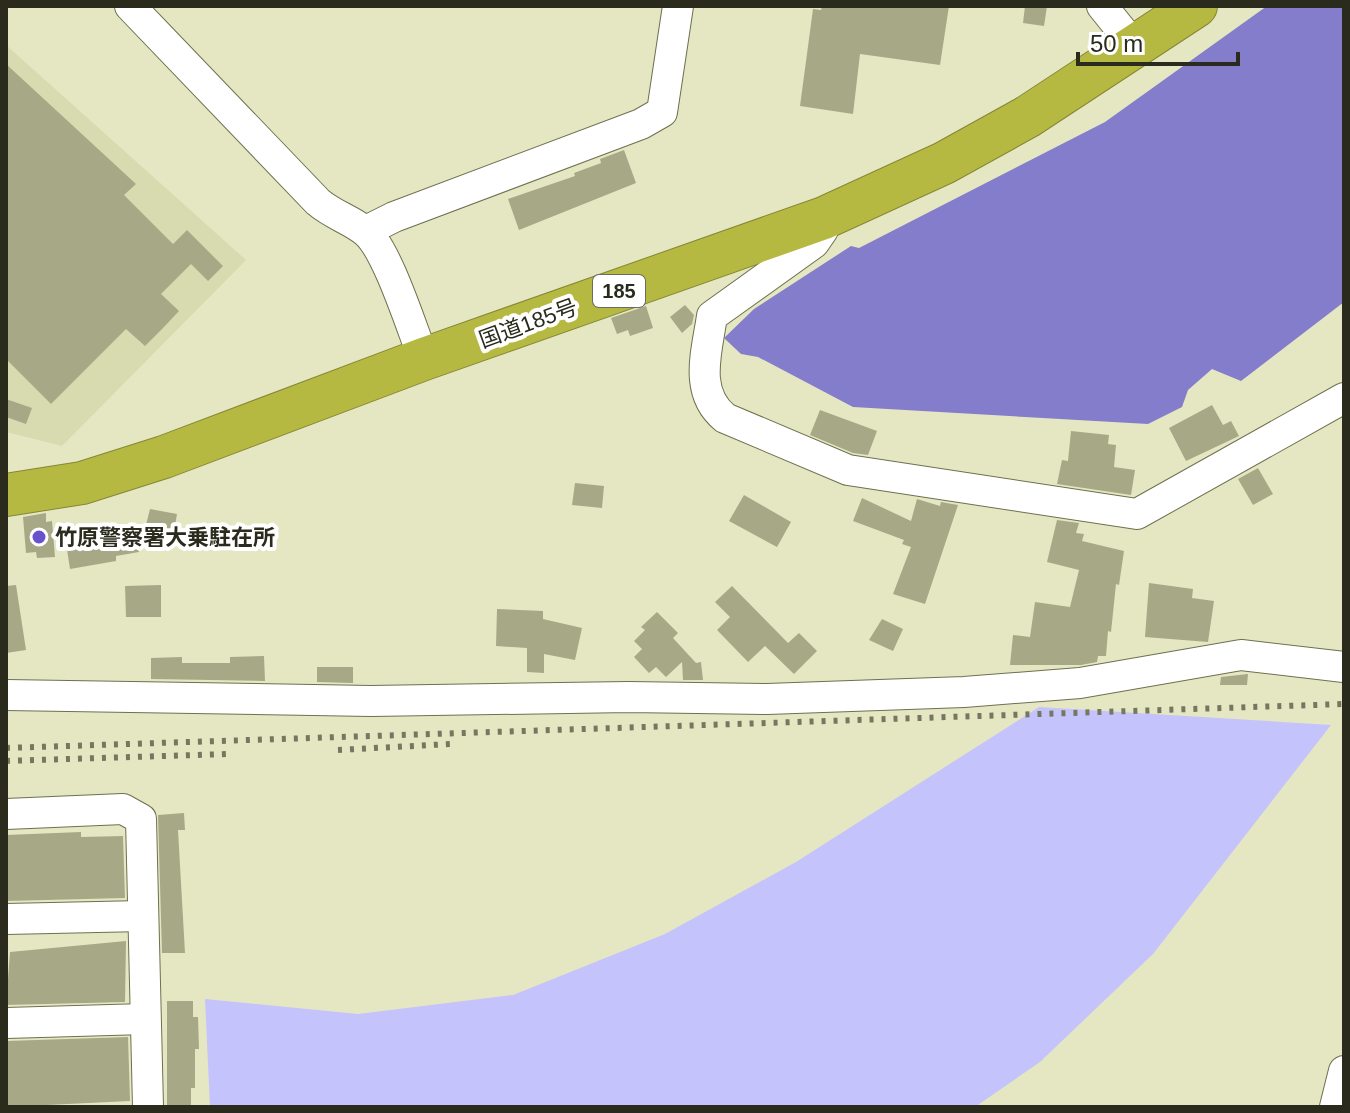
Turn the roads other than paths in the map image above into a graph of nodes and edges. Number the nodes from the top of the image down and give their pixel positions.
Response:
1 (130, 6) edge
2 (678, 6) edge
3 (1102, 6) edge
4 (1196, 6) edge
5 (1135, 47) junction
6 (824, 218) junction
7 (366, 231) junction
8 (424, 359) junction
9 (1344, 398) edge
10 (6, 495) edge
11 (1344, 667) edge
12 (6, 695) edge
13 (6, 814) edge
14 (143, 916) junction
15 (6, 919) edge
16 (145, 1019) junction
17 (6, 1023) edge
18 (1344, 1071) edge
19 (148, 1107) edge
20 (1335, 1107) edge

1 - 7 street
2 - 7 street
3 - 5 street
4 - 5 highway, 国道185号 / 185
5 - 6 highway, 国道185号 / 185
6 - 8 highway, 国道185号 / 185
6 - 9 street
7 - 8 street
8 - 10 highway, 国道185号 / 185
11 - 12 street
13 - 14 street
14 - 15 street
14 - 16 street
16 - 17 street
16 - 19 street
18 - 20 street

